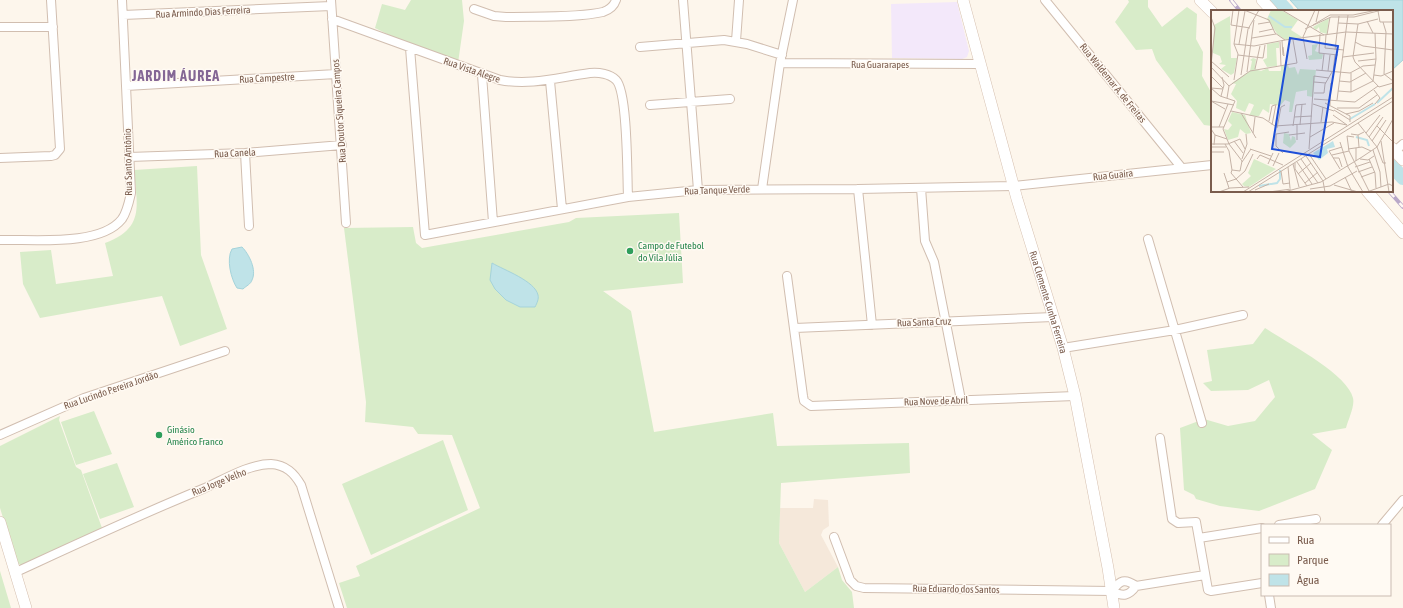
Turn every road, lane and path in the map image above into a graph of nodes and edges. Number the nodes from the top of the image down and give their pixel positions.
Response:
1 (50, 0) edge
2 (122, 0) edge
3 (616, 0) edge
4 (684, 0) edge
5 (740, 0) edge
6 (793, 0) edge
7 (963, 0) edge
8 (1046, 0) edge
9 (1200, 0) edge
10 (1262, 0) edge
11 (331, 3) edge
12 (474, 9) dead end
13 (1271, 10) edge
14 (1211, 11) edge
15 (123, 15) junction
16 (332, 18) junction
17 (0, 27) edge
18 (53, 27) junction
19 (736, 41) junction
20 (687, 42) junction
21 (640, 47) dead end
22 (410, 48) junction
23 (781, 60) junction
24 (979, 64) junction
25 (336, 74) junction
26 (482, 75) junction
27 (550, 81) junction
28 (126, 86) junction
29 (730, 99) dead end
30 (692, 103) junction
31 (650, 105) dead end
32 (342, 146) junction
33 (1397, 148) edge
34 (245, 153) junction
35 (129, 157) junction
36 (0, 158) edge
37 (1403, 160) edge
38 (1211, 165) edge
39 (1181, 167) junction
40 (1013, 186) junction
41 (921, 188) junction
42 (762, 189) junction
43 (858, 189) junction
44 (698, 190) junction
45 (1368, 192) edge
46 (628, 197) junction
47 (562, 209) junction
48 (493, 222) junction
49 (346, 223) dead end
50 (249, 226) dead end
51 (1403, 233) edge
52 (1148, 239) dead end
53 (0, 240) edge
54 (787, 276) dead end
55 (1243, 315) dead end
56 (1053, 317) junction
57 (945, 321) junction
58 (872, 325) junction
59 (795, 328) junction
60 (1175, 330) junction
61 (1062, 348) junction
62 (225, 351) dead end
63 (1075, 396) junction
64 (961, 400) junction
65 (1202, 423) dead end
66 (0, 435) edge
67 (1160, 438) dead end
68 (1403, 500) edge
69 (1316, 519) dead end
70 (0, 522) edge
71 (1285, 524) edge
72 (1383, 524) edge
73 (1261, 528) edge
74 (834, 537) dead end
75 (1199, 538) junction
76 (16, 572) junction
77 (1204, 575) junction
78 (1261, 582) edge
79 (1136, 586) junction
80 (1112, 591) junction
81 (1268, 596) edge
82 (26, 608) edge
83 (339, 608) edge
84 (1114, 608) edge
85 (1271, 608) edge

1 - 18 street
2 - 15 street, Rua Santo Antônio
3 - 12 street
4 - 20 street
5 - 19 street
6 - 23 street
7 - 24 street, Rua Clemente Cunha Ferreira
8 - 39 street, Rua Waldemar A. de Freitas
9 - 14 street
10 - 13 street
11 - 15 street, Rua Armindo Dias Ferreira
11 - 16 street, Rua Doutor Siqueira Campos
15 - 28 street, Rua Santo Antônio
16 - 22 street, Rua Vista Alegre
16 - 25 street, Rua Doutor Siqueira Campos
17 - 18 street
18 - 36 street
19 - 20 street, Rua Guararapes
19 - 23 street, Rua Guararapes
20 - 21 street, Rua Guararapes
20 - 30 street
22 - 26 street, Rua Vista Alegre
22 - 48 street, Rua Tanque Verde
23 - 24 street, Rua Guararapes
23 - 42 street
24 - 40 street, Rua Clemente Cunha Ferreira
25 - 28 street, Rua Campestre
25 - 32 street, Rua Doutor Siqueira Campos
26 - 27 street, Rua Vista Alegre
26 - 48 street
27 - 46 street, Rua Vista Alegre
27 - 47 street
28 - 35 street, Rua Santo Antônio
29 - 30 street
30 - 31 street
30 - 44 street
32 - 34 street, Rua Canela
32 - 49 street, Rua Doutor Siqueira Campos
33 - 37 street
34 - 35 street, Rua Canela
34 - 50 street
35 - 53 street, Rua Santo Antônio
38 - 39 street, Rua Guaíra
39 - 40 street, Rua Guaíra
40 - 41 street, Rua Tanque Verde
40 - 56 street, Rua Clemente Cunha Ferreira
41 - 43 street, Rua Tanque Verde
41 - 57 street
42 - 43 street, Rua Tanque Verde
42 - 44 street, Rua Tanque Verde
43 - 58 street
44 - 46 street, Rua Tanque Verde
45 - 51 street
46 - 47 street, Rua Tanque Verde
47 - 48 street, Rua Tanque Verde
52 - 60 street
54 - 59 street
55 - 60 street
56 - 57 street, Rua Santa Cruz
56 - 61 street, Rua Clemente Cunha Ferreira
57 - 58 street, Rua Santa Cruz
57 - 64 street
58 - 59 street, Rua Santa Cruz
59 - 64 street, Rua Nove de Abril
60 - 61 street
60 - 65 street
61 - 63 street, Rua Clemente Cunha Ferreira
62 - 66 street, Rua Lucindo Pereira Jordão
63 - 64 street, Rua Nove de Abril
63 - 80 street, Rua Clemente Cunha Ferreira
67 - 75 street
68 - 72 street
69 - 71 street
70 - 76 street
73 - 75 street
74 - 80 street, Rua Eduardo dos Santos
75 - 77 street
76 - 82 street
76 - 83 street, Rua Jorge Velho
77 - 78 street
77 - 79 street
79 - 80 street, Rua Eduardo dos Santos
79 - 80 street
80 - 84 street, Rua Clemente Cunha Ferreira
81 - 85 street

